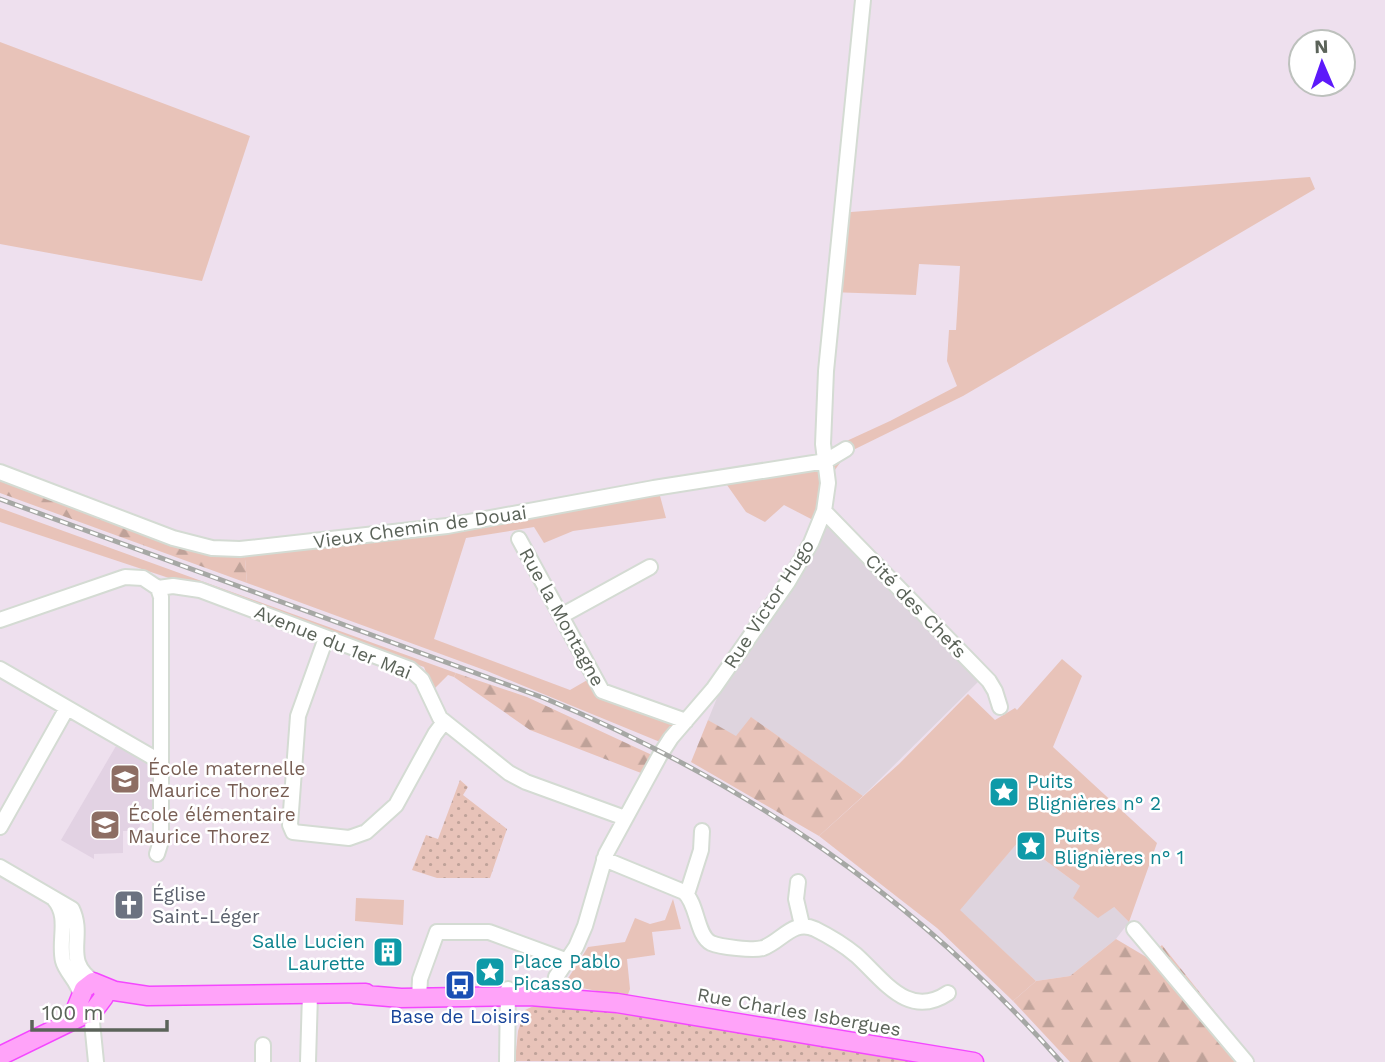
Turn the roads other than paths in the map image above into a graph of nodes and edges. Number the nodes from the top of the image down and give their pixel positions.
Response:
1 (863, 0) edge
2 (846, 449) dead end
3 (826, 461) junction
4 (0, 472) edge
5 (824, 511) junction
6 (519, 538) dead end
7 (650, 567) dead end
8 (158, 588) junction
9 (561, 616) junction
10 (0, 620) edge
11 (326, 638) junction
12 (0, 669) edge
13 (1000, 707) dead end
14 (67, 708) junction
15 (686, 721) junction
16 (444, 722) junction
17 (161, 762) junction
18 (625, 818) junction
19 (0, 827) edge
20 (702, 831) dead end
21 (157, 854) dead end
22 (604, 859) junction
23 (0, 867) edge
24 (798, 883) dead end
25 (687, 894) junction
26 (53, 898) junction
27 (802, 925) junction
28 (1133, 929) dead end
29 (568, 961) junction
30 (99, 984) junction
31 (508, 992) junction
32 (948, 993) dead end
33 (310, 994) junction
34 (552, 994) junction
35 (419, 995) junction
36 (148, 996) junction
37 (84, 1010) junction
38 (263, 1045) dead end
39 (0, 1056) edge
40 (96, 1062) edge
41 (263, 1062) edge
42 (278, 1062) edge
43 (308, 1062) edge
44 (507, 1062) edge
45 (974, 1062) edge
46 (1246, 1062) edge

1 - 3 street, Rue Victor Hugo
2 - 3 street, Vieux Chemin de Douai
3 - 4 street, Vieux Chemin de Douai
3 - 5 street, Rue Victor Hugo
5 - 13 street, Cité des Chefs
5 - 15 street, Rue Victor Hugo
6 - 9 street, Rue la Montagne
7 - 9 street
8 - 10 street, Avenue du 1er Mai
8 - 11 street, Avenue du 1er Mai
8 - 17 street
9 - 15 street, Rue la Montagne
11 - 16 street, Avenue du 1er Mai
11 - 16 street
12 - 14 street
14 - 17 street
14 - 19 street
15 - 18 street, Rue Victor Hugo
16 - 18 street, Avenue du 1er Mai
17 - 21 street
18 - 22 street, Rue Victor Hugo
20 - 25 street
22 - 25 street
22 - 29 street, Rue Victor Hugo
23 - 26 street
24 - 27 street
25 - 27 street
26 - 30 street
26 - 37 street
27 - 32 street
28 - 46 street
29 - 34 street, Rue Victor Hugo
29 - 35 street
30 - 36 main road, Rue Charles Isbergues
30 - 37 main road
31 - 34 main road, Rue Charles Isbergues
31 - 35 main road, Rue Charles Isbergues
31 - 44 street
33 - 35 main road, Rue Charles Isbergues
33 - 36 main road, Rue Charles Isbergues
33 - 43 street
34 - 45 main road, Rue Charles Isbergues
36 - 37 main road, Rue Charles Isbergues
37 - 39 main road, Rue Charles Isbergues
37 - 40 street
38 - 41 street
41 - 42 street

